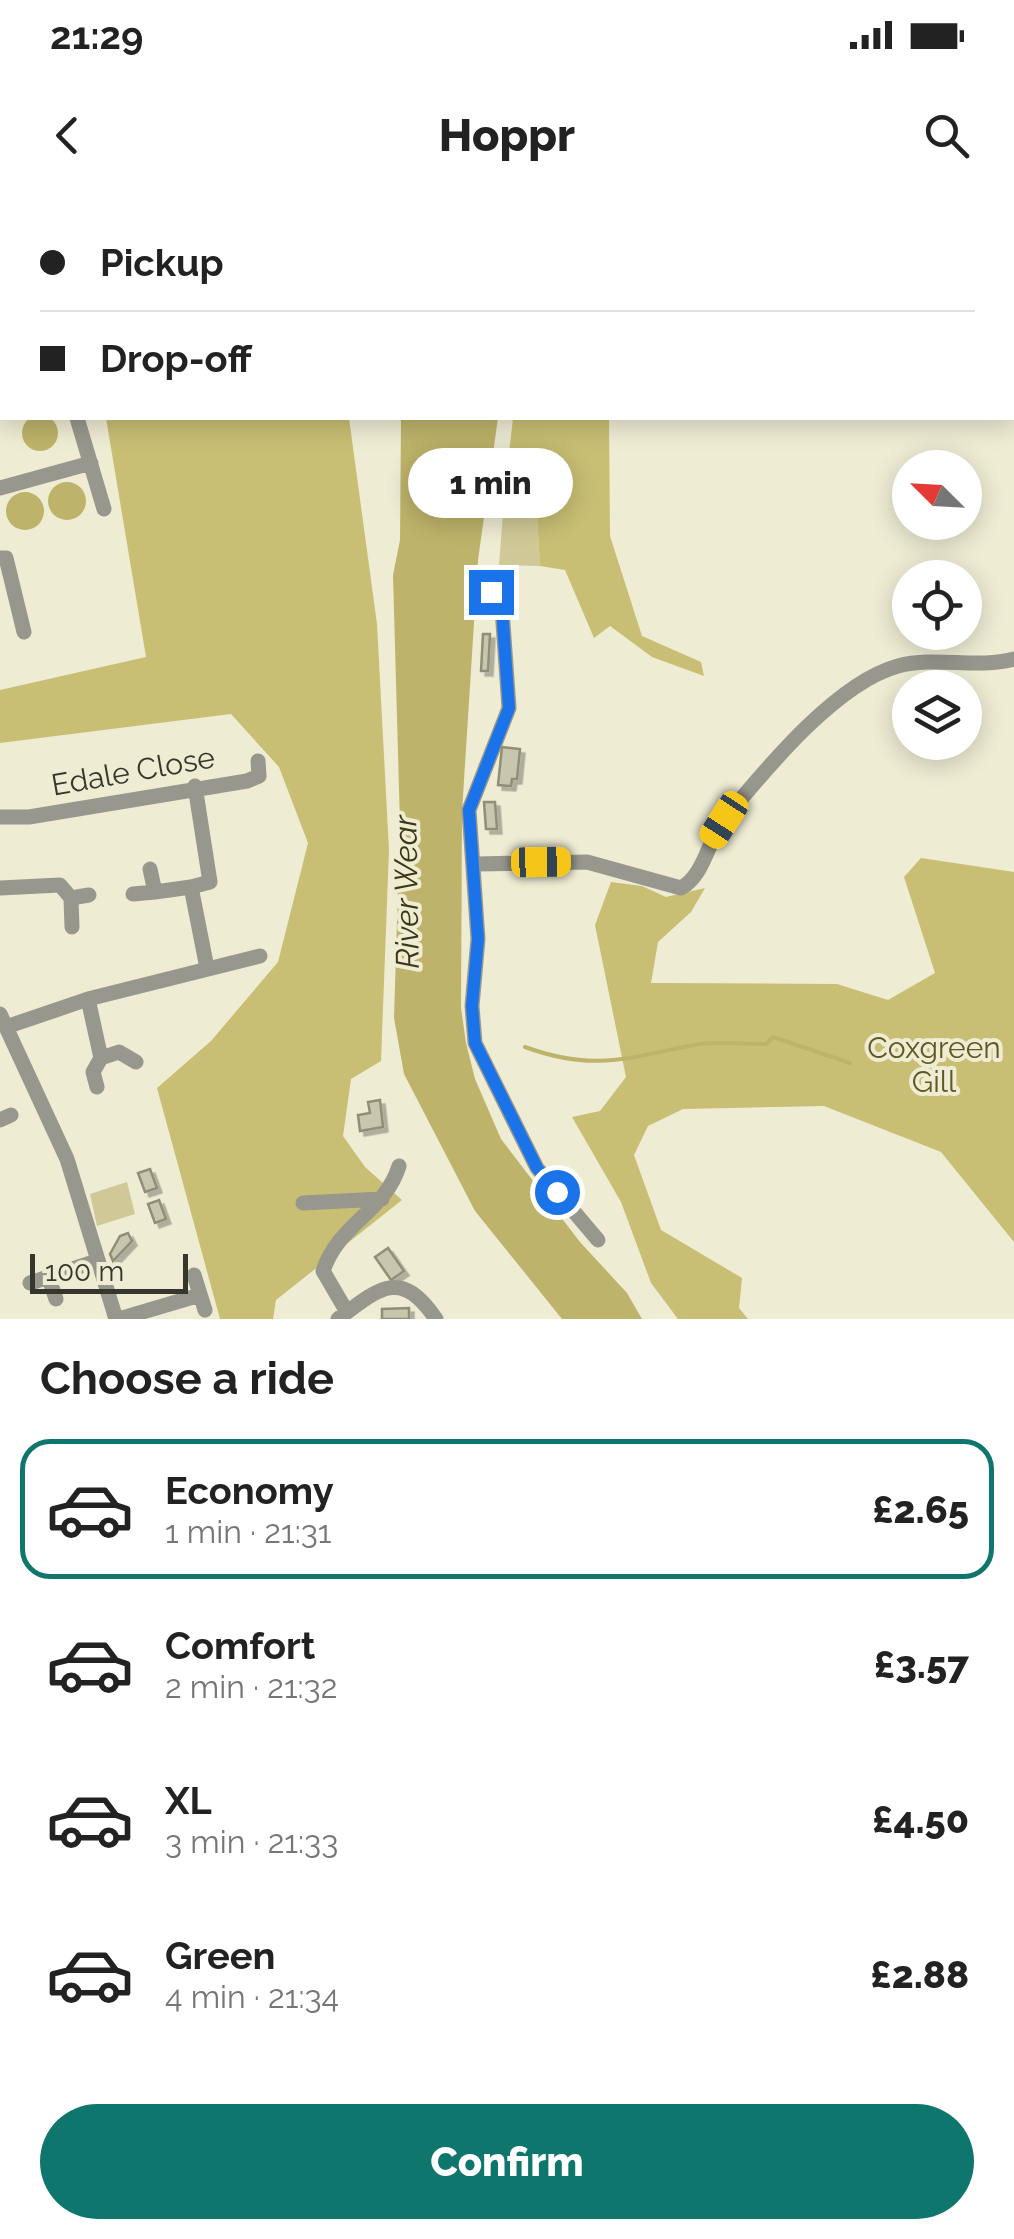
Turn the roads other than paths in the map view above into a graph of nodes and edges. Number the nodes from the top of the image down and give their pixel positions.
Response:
1 (77, 420) edge
2 (91, 463) junction
3 (0, 488) edge
4 (104, 509) dead end
5 (0, 558) edge
6 (491, 592) dead end
7 (24, 632) dead end
8 (1014, 659) edge
9 (262, 775) dead end
10 (195, 786) junction
11 (0, 817) edge
12 (475, 864) junction
13 (150, 870) dead end
14 (191, 887) junction
15 (0, 888) edge
16 (154, 892) junction
17 (133, 894) dead end
18 (89, 895) dead end
19 (71, 898) junction
20 (72, 926) dead end
21 (261, 956) dead end
22 (206, 968) junction
23 (88, 999) junction
24 (3, 1021) edge
25 (101, 1058) junction
26 (136, 1062) dead end
27 (96, 1087) dead end
28 (399, 1166) dead end
29 (382, 1199) junction
30 (303, 1204) dead end
31 (598, 1240) dead end
32 (97, 1261) junction
33 (194, 1275) dead end
34 (48, 1276) junction
35 (30, 1284) dead end
36 (56, 1300) dead end
37 (343, 1315) edge
38 (118, 1319) edge
39 (436, 1319) edge

1 - 2 street
2 - 3 street
2 - 4 street
5 - 7 street
6 - 12 street
8 - 12 street
9 - 10 street, Edale Close
10 - 11 street, Edale Close
10 - 14 street
12 - 31 street
13 - 16 street
14 - 16 street
14 - 22 street
15 - 19 street
16 - 17 street
18 - 19 street
19 - 20 street
21 - 22 street
22 - 23 street
23 - 24 street
23 - 25 street
24 - 32 street
25 - 26 street
25 - 27 street
28 - 29 street
29 - 30 street
29 - 37 street
32 - 34 street
32 - 38 street
33 - 38 street
34 - 35 street
34 - 36 street
37 - 39 street

